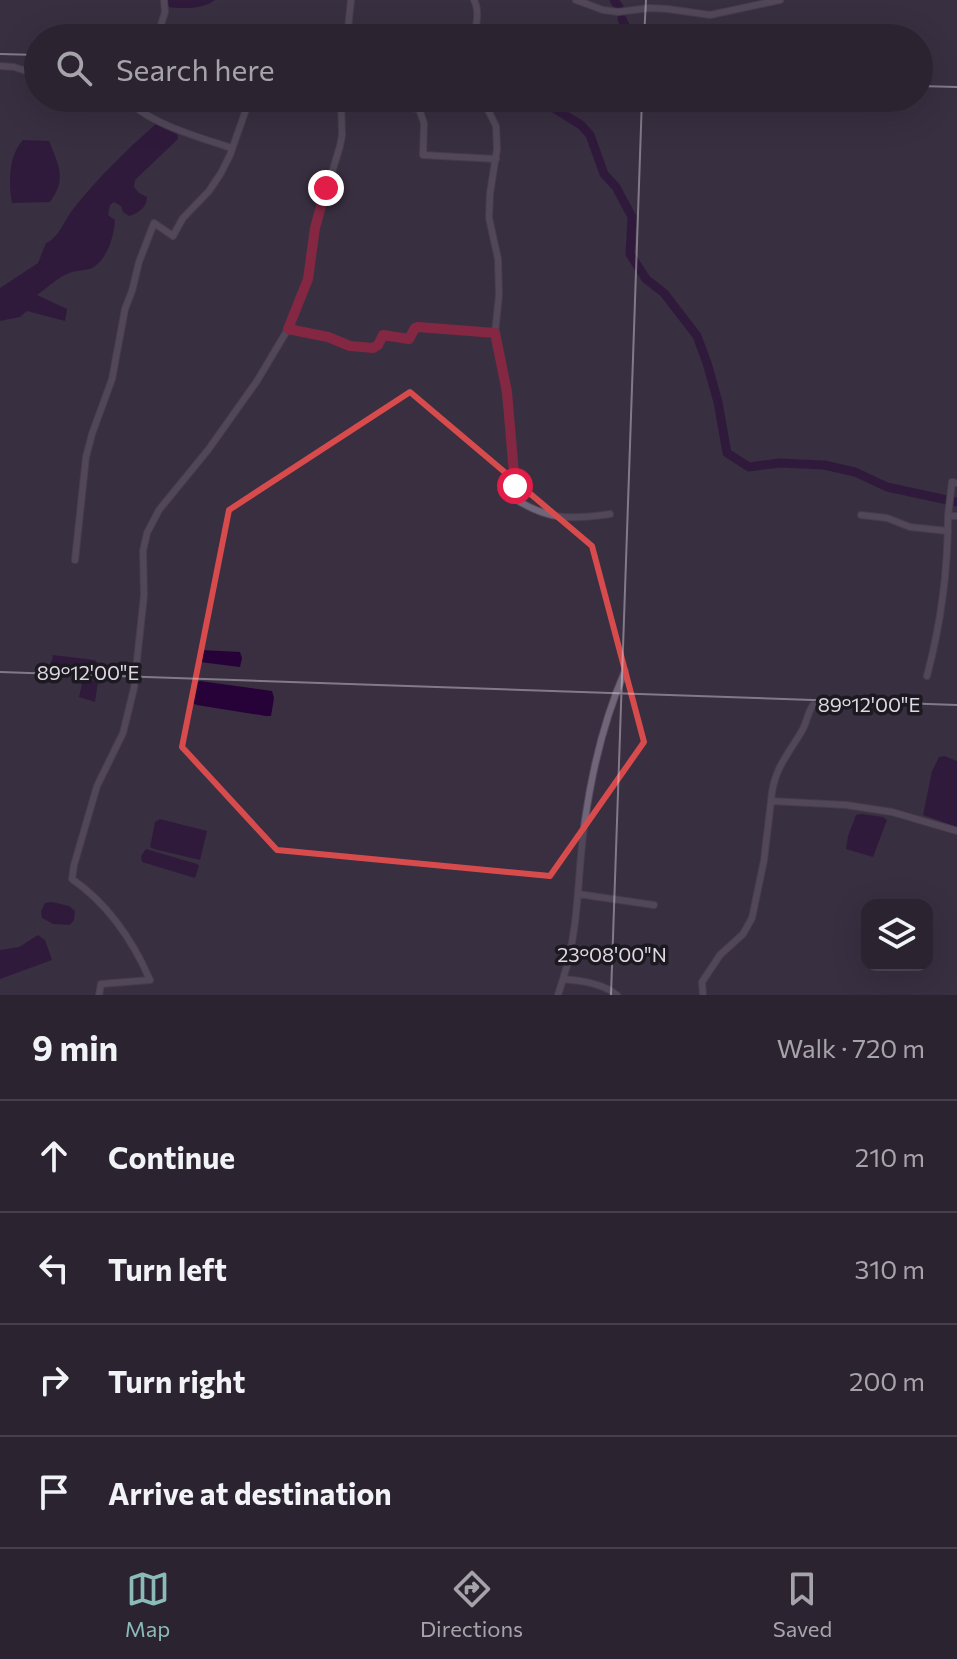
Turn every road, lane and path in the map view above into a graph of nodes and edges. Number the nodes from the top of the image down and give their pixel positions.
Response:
1 (164, 0) edge
2 (351, 0) edge
3 (474, 0) edge
4 (576, 0) edge
5 (666, 0) edge
6 (780, 0) edge
7 (668, 9) junction
8 (161, 24) edge
9 (348, 24) edge
10 (476, 24) edge
11 (0, 66) edge
12 (24, 70) edge
13 (143, 112) edge
14 (245, 112) edge
15 (341, 112) edge
16 (420, 112) edge
17 (489, 112) edge
18 (232, 148) junction
19 (496, 159) junction
20 (288, 329) junction
21 (495, 333) junction
22 (957, 483) edge
23 (610, 514) dead end
24 (861, 515) dead end
25 (948, 516) junction
26 (957, 516) edge
27 (948, 531) junction
28 (75, 560) dead end
29 (625, 671) dead end
30 (927, 676) dead end
31 (813, 705) dead end
32 (771, 801) junction
33 (957, 831) edge
34 (578, 894) junction
35 (654, 905) dead end
36 (563, 979) junction
37 (99, 995) edge
38 (558, 995) edge
39 (616, 995) edge
40 (703, 995) edge

1 - 8 street
2 - 9 street
3 - 10 street
4 - 7 street
5 - 7 street
6 - 7 street
11 - 12 street
13 - 18 street
14 - 18 street
15 - 20 street
16 - 19 street
17 - 19 street
18 - 28 street
19 - 21 street
20 - 21 street
20 - 37 street
21 - 23 street
22 - 25 street
24 - 27 street
25 - 26 street
25 - 27 street
27 - 30 street
29 - 34 street
31 - 32 street
32 - 33 street
32 - 40 street
34 - 35 street
34 - 36 street
36 - 38 street
36 - 39 street

